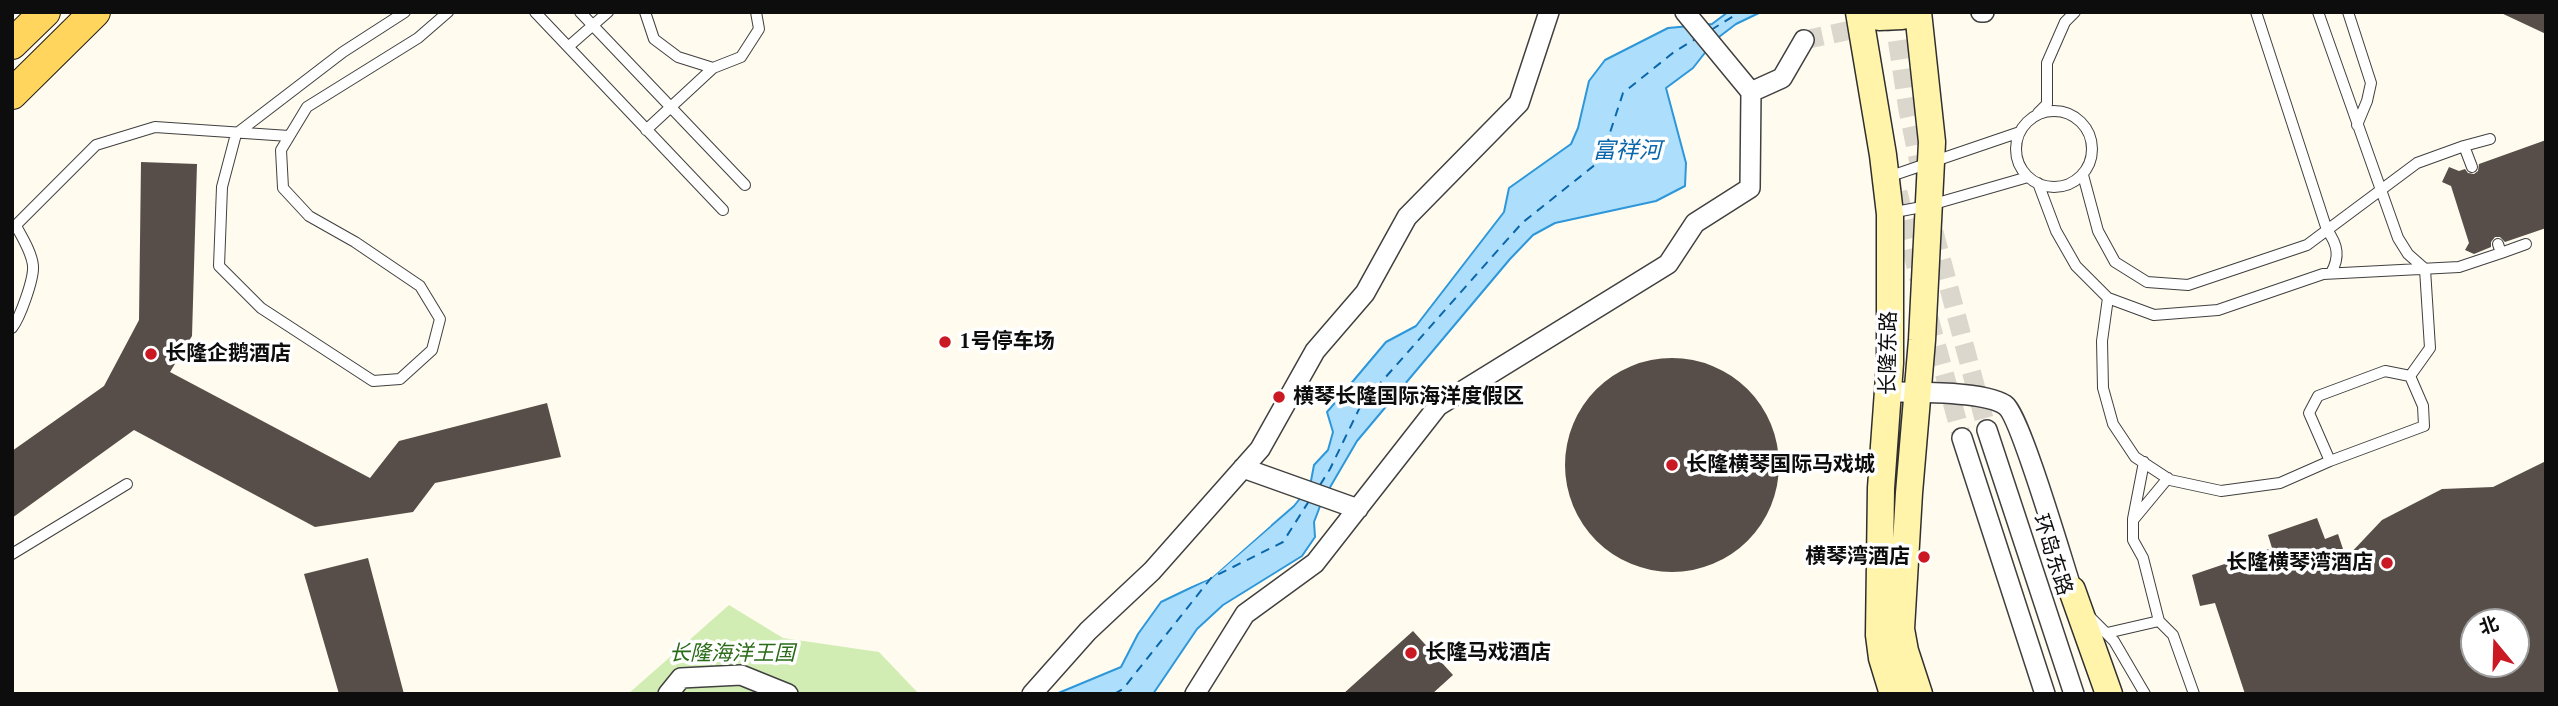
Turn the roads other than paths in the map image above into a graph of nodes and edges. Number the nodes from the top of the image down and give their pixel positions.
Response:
1 (45, 12) edge
2 (95, 12) edge
3 (405, 12) edge
4 (448, 12) edge
5 (535, 12) edge
6 (580, 12) edge
7 (608, 12) edge
8 (645, 12) edge
9 (756, 12) edge
10 (1549, 12) edge
11 (1685, 12) edge
12 (1859, 12) edge
13 (1870, 12) tunnel mouth
14 (1905, 12) edge
15 (1917, 12) edge
16 (2075, 12) edge
17 (2256, 12) edge
18 (2318, 12) edge
19 (2348, 12) edge
20 (592, 25) junction
21 (1804, 40) dead end
22 (12, 44) edge
23 (568, 47) junction
24 (713, 68) junction
25 (1751, 92) junction
26 (12, 94) edge
27 (671, 107) junction
28 (2038, 114) junction
29 (2357, 125) junction
30 (646, 130) junction
31 (2020, 132) junction
32 (236, 134) junction
33 (289, 136) junction
34 (2490, 139) dead end
35 (2464, 146) junction
36 (1931, 162) junction
37 (2472, 167) dead end
38 (2082, 175) junction
39 (2028, 177) junction
40 (1886, 178) junction
41 (2038, 183) junction
42 (746, 185) dead end
43 (2380, 190) junction
44 (1927, 206) junction
45 (723, 210) dead end
46 (1890, 214) junction
47 (14, 227) edge
48 (2327, 230) junction
49 (2526, 244) dead end
50 (2425, 269) junction
51 (2332, 273) junction
52 (2108, 298) junction
53 (12, 328) edge
54 (2410, 376) junction
55 (1917, 392) junction
56 (1889, 393) junction
57 (1987, 430) tunnel mouth
58 (1962, 438) tunnel mouth
59 (2330, 461) junction
60 (2144, 462) junction
61 (1243, 468) junction
62 (2168, 478) junction
63 (127, 484) dead end
64 (1357, 509) junction
65 (2133, 519) junction
66 (12, 554) edge
67 (2072, 590) junction
68 (2160, 621) junction
69 (2107, 633) junction
70 (668, 694) edge
71 (788, 694) edge
72 (1032, 694) edge
73 (1195, 694) edge
74 (1893, 694) edge
75 (1919, 694) edge
76 (2045, 694) edge
77 (2074, 694) edge
78 (2109, 694) edge
79 (2145, 694) edge
80 (2194, 694) edge

1 - 22 main road
2 - 26 main road
3 - 32 lane
4 - 33 lane
5 - 23 lane
6 - 20 lane
7 - 20 lane
8 - 24 lane
9 - 24 lane
10 - 61 street
11 - 25 street
12 - 40 main road, 长隆东路
13 - 14 main road
15 - 36 main road, 长隆东路
16 - 28 lane
17 - 48 lane
18 - 29 lane
19 - 29 lane
20 - 23 lane
20 - 27 lane
21 - 25 street
23 - 30 lane
24 - 27 lane
25 - 64 street
27 - 30 lane
27 - 42 lane
28 - 31 lane
28 - 38 lane
29 - 43 lane
30 - 45 lane
31 - 36 lane
31 - 39 lane
32 - 33 lane
32 - 33 lane
32 - 47 lane
34 - 35 lane
35 - 37 lane
35 - 43 lane
36 - 40 lane
36 - 44 main road, 长隆东路
38 - 41 lane
38 - 48 lane
39 - 41 lane
39 - 44 lane
40 - 46 main road, 长隆东路
41 - 52 lane
43 - 48 lane
43 - 50 lane
44 - 46 lane
44 - 55 main road, 长隆东路
46 - 56 main road, 长隆东路
47 - 53 lane
48 - 51 lane
49 - 50 lane
50 - 51 lane
50 - 54 lane
51 - 52 lane
52 - 60 lane
54 - 59 lane
54 - 59 lane
55 - 56 street
55 - 67 street
55 - 75 main road, 长隆东路
56 - 74 main road, 长隆东路
57 - 77 street, 环岛东路
58 - 76 street
59 - 62 lane
60 - 62 lane
60 - 65 lane
61 - 64 street
61 - 72 street
62 - 65 lane
63 - 66 lane
64 - 73 street
65 - 68 lane
67 - 69 lane
67 - 78 main road
68 - 69 lane
68 - 80 lane
69 - 79 lane
70 - 71 street

